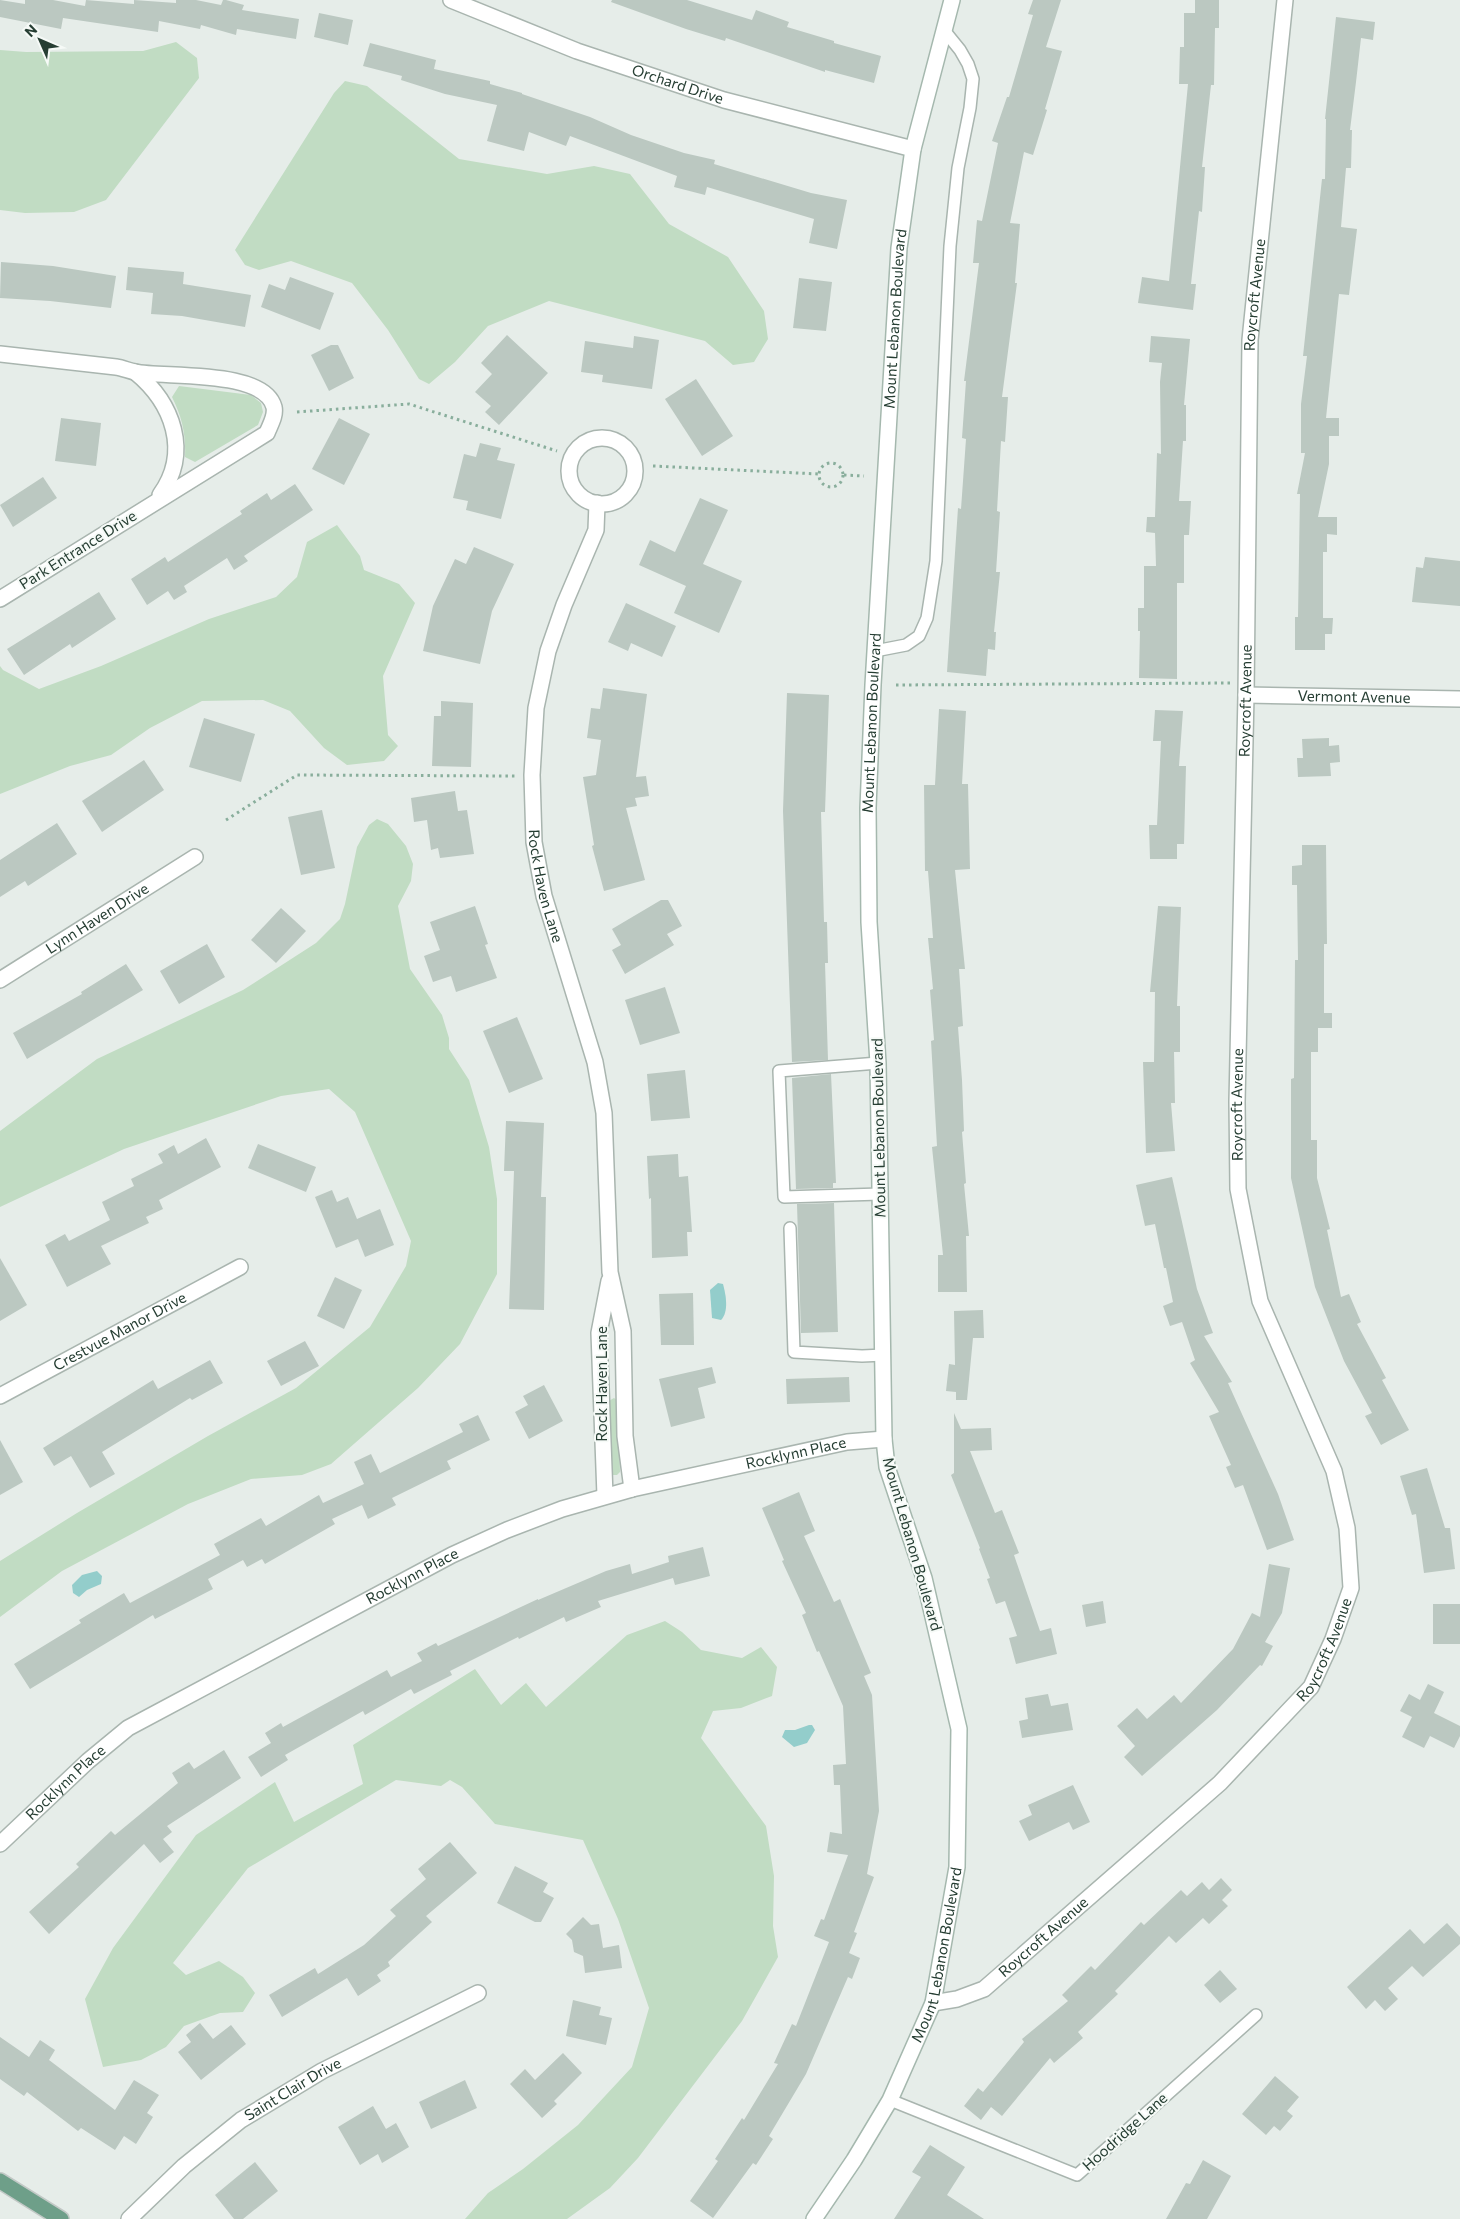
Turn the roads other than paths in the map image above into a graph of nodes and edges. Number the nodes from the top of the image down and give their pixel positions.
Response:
1 (451, 0) edge
2 (952, 0) edge
3 (1285, 0) edge
4 (943, 29) junction
5 (912, 149) junction
6 (0, 354) edge
7 (135, 372) junction
8 (156, 500) junction
9 (597, 503) junction
10 (0, 599) edge
11 (875, 651) junction
12 (1246, 695) junction
13 (1460, 699) edge
14 (195, 857) dead end
15 (0, 980) edge
16 (878, 1063) junction
17 (880, 1194) junction
18 (790, 1228) dead end
19 (240, 1267) dead end
20 (610, 1272) junction
21 (884, 1355) junction
22 (600, 1377) junction
23 (624, 1377) junction
24 (0, 1396) edge
25 (884, 1439) junction
26 (632, 1489) junction
27 (605, 1496) junction
28 (0, 1844) edge
29 (478, 1993) dead end
30 (933, 2003) junction
31 (1256, 2015) dead end
32 (890, 2100) junction
33 (0, 2181) edge
34 (62, 2219) edge
35 (129, 2219) edge
36 (814, 2219) edge

1 - 5 street, Orchard Drive
2 - 4 street, Mount Lebanon Boulevard
3 - 12 street, Roycroft Avenue
4 - 5 street, Mount Lebanon Boulevard
4 - 11 lane
5 - 11 street, Mount Lebanon Boulevard
6 - 7 street
7 - 8 street, Park Entrance Drive
7 - 8 street, Park Entrance Drive
8 - 10 street, Park Entrance Drive
9 - 9 street
9 - 20 street, Rock Haven Lane
11 - 16 street, Mount Lebanon Boulevard
12 - 13 street, Vermont Avenue
12 - 30 street, Roycroft Avenue
14 - 15 street, Lynn Haven Drive
16 - 17 street, Mount Lebanon Boulevard
16 - 17 lane
17 - 21 street, Mount Lebanon Boulevard
18 - 21 lane
19 - 24 street, Crestvue Manor Drive
20 - 22 street, Rock Haven Lane
20 - 23 street, Rock Haven Lane
21 - 25 street, Mount Lebanon Boulevard
22 - 23 street
22 - 27 street, Rock Haven Lane
23 - 26 street, Rock Haven Lane
25 - 26 street, Rocklynn Place
25 - 30 street, Mount Lebanon Boulevard
26 - 27 street, Rocklynn Place
27 - 28 street, Rocklynn Place
29 - 35 street, Saint Clair Drive
30 - 32 street, Mount Lebanon Boulevard
31 - 32 lane, Hoodridge Lane
32 - 36 street, Mount Lebanon Boulevard
33 - 34 main road

